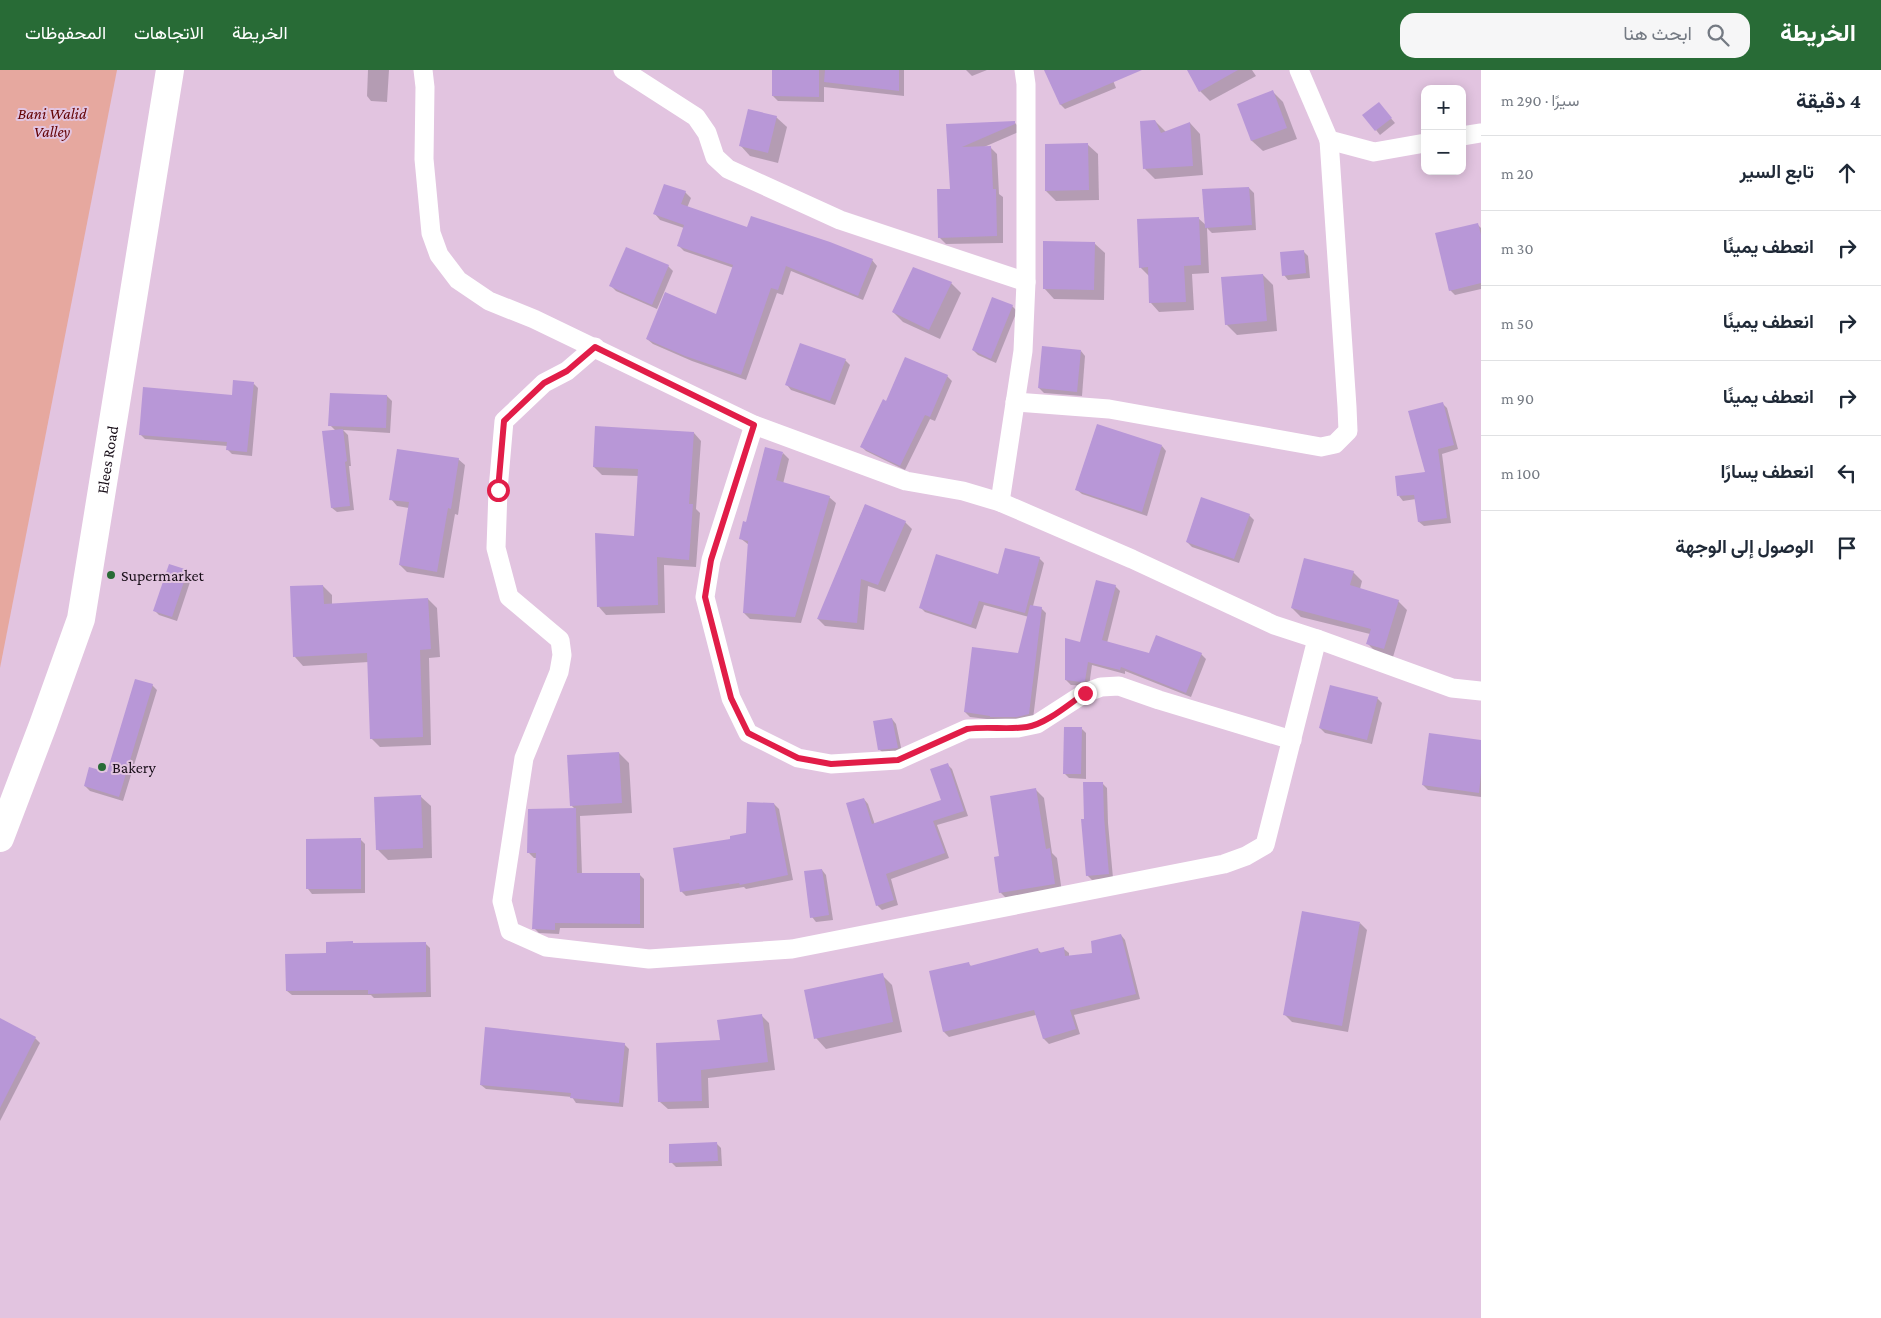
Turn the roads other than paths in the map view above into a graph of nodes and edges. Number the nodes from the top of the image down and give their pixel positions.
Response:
1 (170, 70) edge
2 (423, 70) edge
3 (623, 70) edge
4 (1024, 70) edge
5 (1299, 70) edge
6 (1481, 133) edge
7 (1466, 135) edge
8 (1328, 140) junction
9 (1421, 144) edge
10 (1026, 282) junction
11 (595, 347) junction
12 (1015, 402) junction
13 (754, 425) junction
14 (1000, 502) junction
15 (1317, 638) junction
16 (1481, 691) edge
17 (1292, 740) junction
18 (0, 838) edge

1 - 18 highway, Elees Road
2 - 11 street
3 - 10 street
4 - 10 street
5 - 8 street
6 - 7 street
8 - 9 street
8 - 12 street
10 - 12 street
11 - 13 street
11 - 17 street
12 - 14 street
13 - 14 street
13 - 17 street
14 - 15 street
15 - 16 street
15 - 17 street

